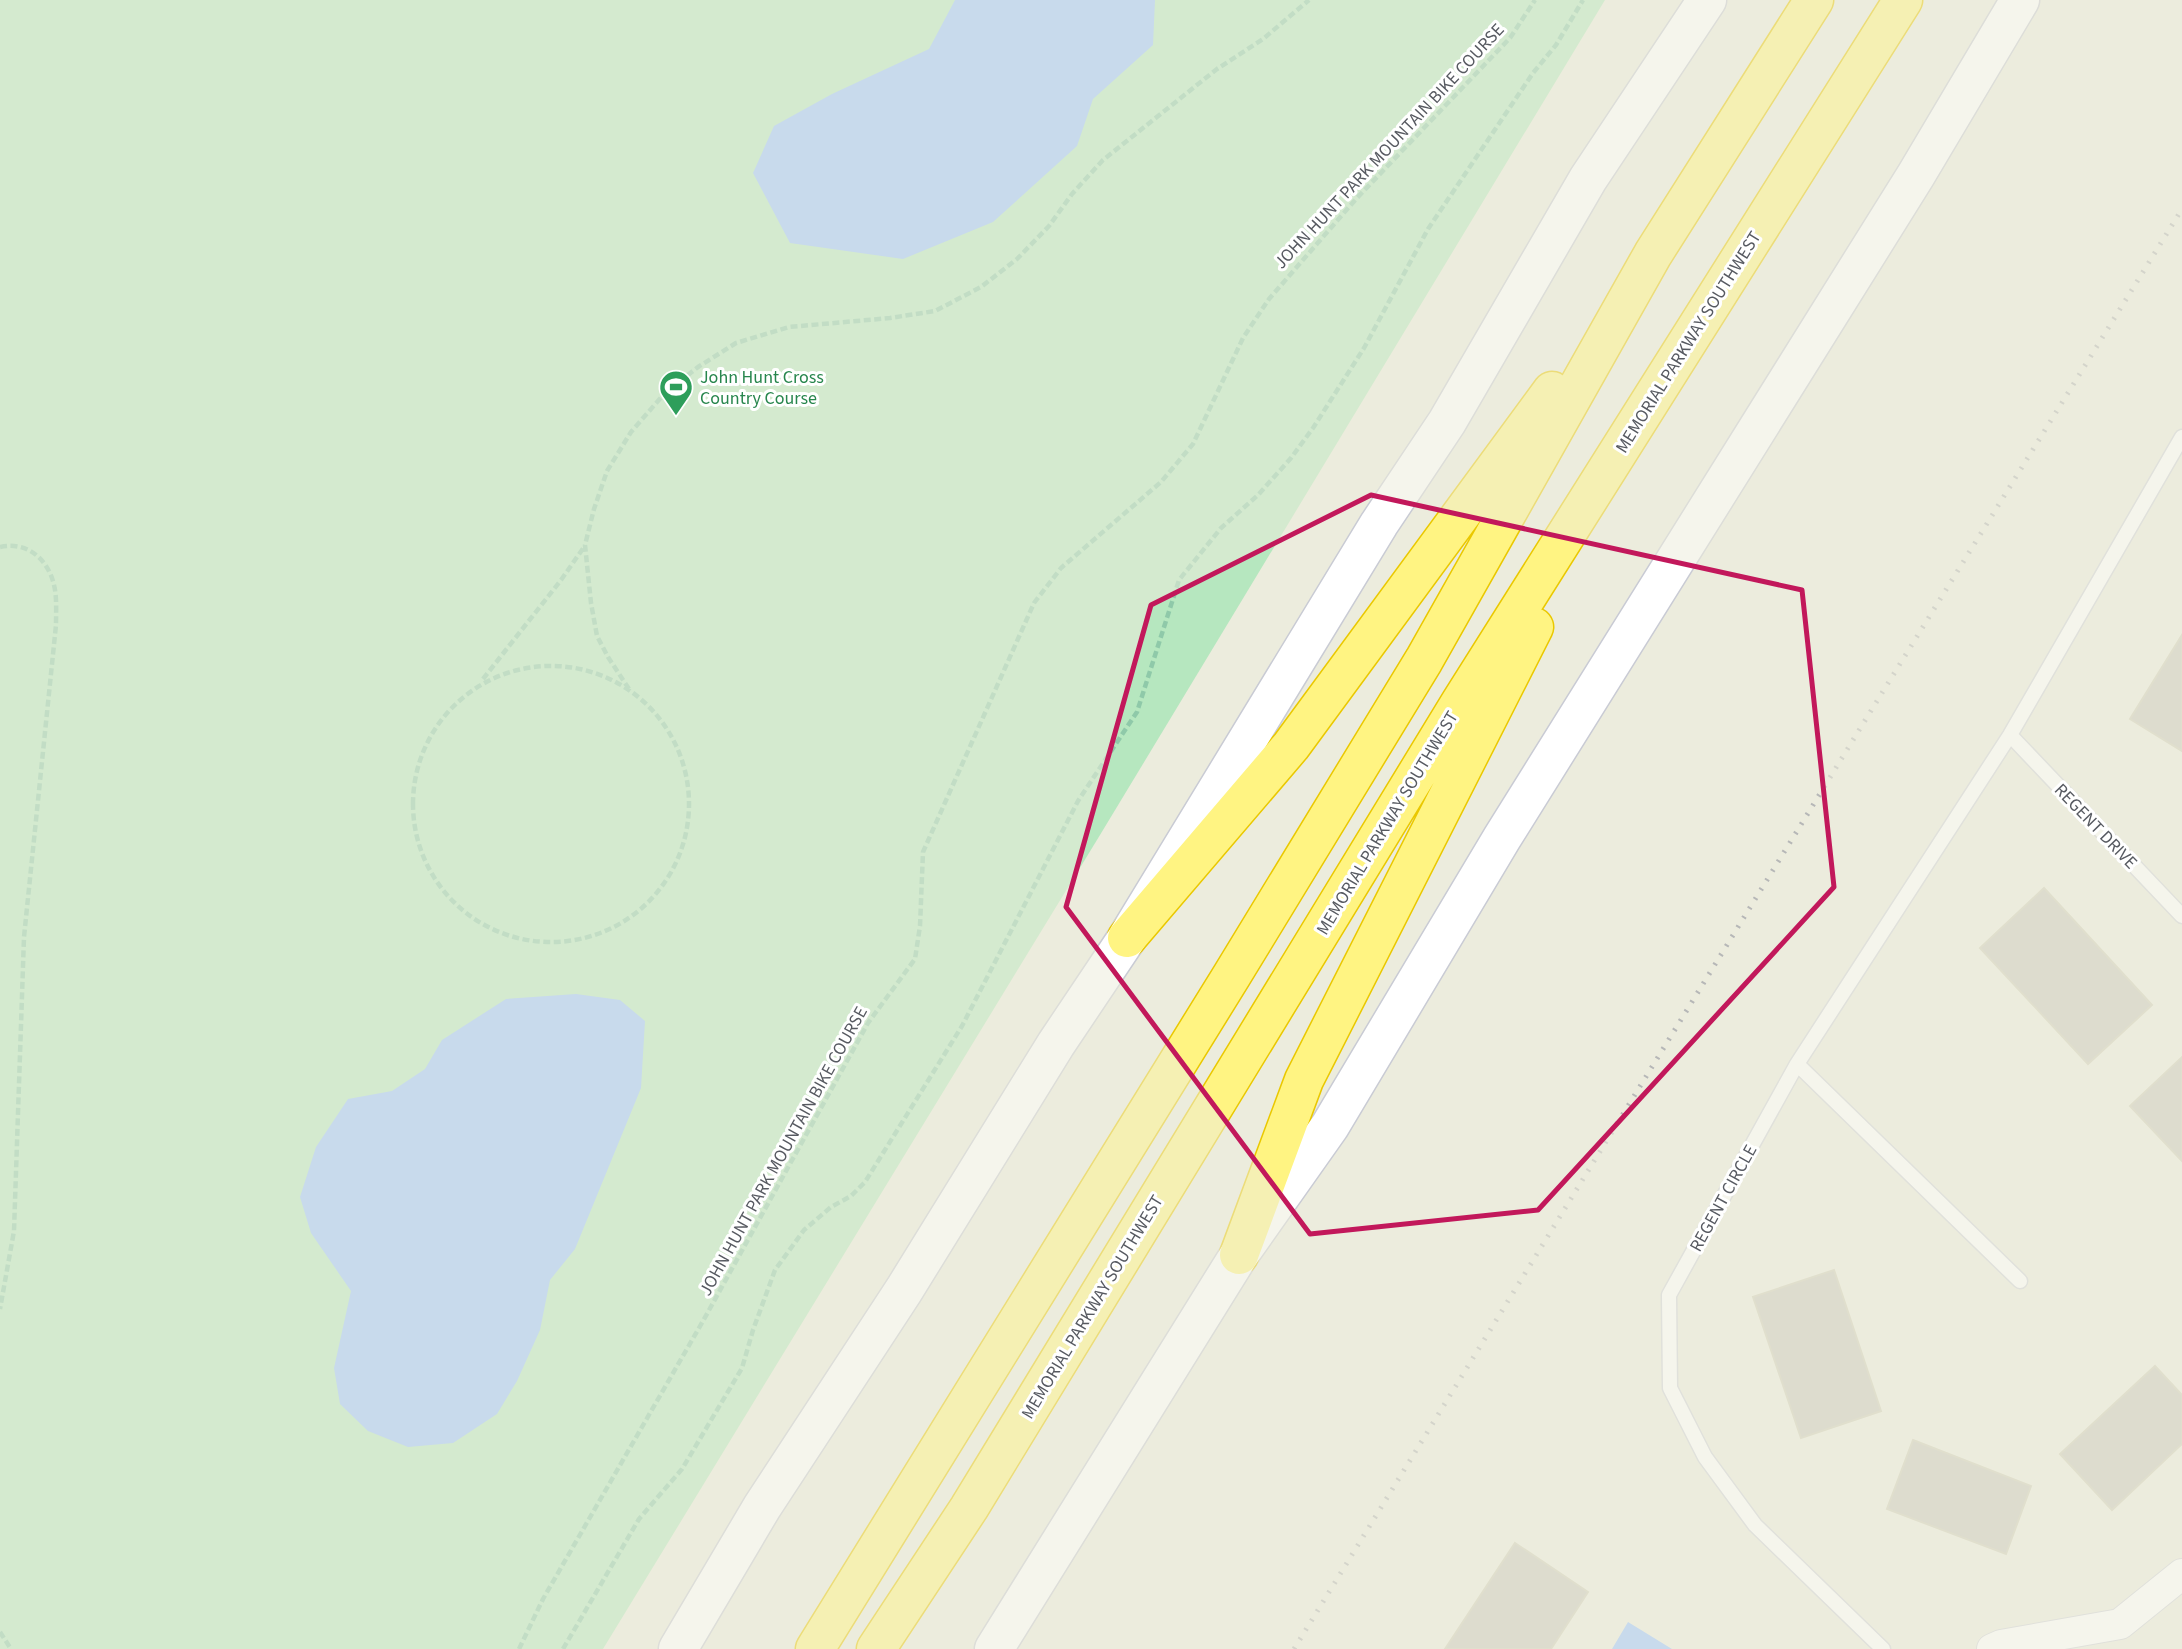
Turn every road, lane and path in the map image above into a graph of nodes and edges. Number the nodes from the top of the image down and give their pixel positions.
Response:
1 (1310, 0) edge
2 (1535, 0) edge
3 (1583, 0) edge
4 (1707, 0) edge
5 (1814, 0) edge
6 (1903, 0) edge
7 (2020, 0) edge
8 (1653, 254) junction
9 (1640, 419) junction
10 (2182, 437) edge
11 (585, 545) junction
12 (0, 547) edge
13 (483, 680) junction
14 (629, 689) junction
15 (2010, 735) junction
16 (2182, 916) edge
17 (1127, 938) junction
18 (1797, 1064) junction
19 (1239, 1255) junction
20 (2020, 1281) dead end
21 (0, 1309) edge
22 (2182, 1574) edge
23 (0, 1632) edge
24 (10, 1649) edge
25 (519, 1649) edge
26 (562, 1649) edge
27 (678, 1649) edge
28 (815, 1649) edge
29 (876, 1649) edge
30 (994, 1649) edge
31 (1883, 1649) edge
32 (1992, 1649) edge

1 - 11 path
2 - 25 path, JOHN HUNT PARK MOUNTAIN BIKE COURSE
3 - 26 path
4 - 17 main road
5 - 8 highway
6 - 9 highway, MEMORIAL PARKWAY SOUTHWEST
7 - 19 main road
8 - 17 highway
8 - 28 highway
9 - 19 highway
9 - 29 highway, MEMORIAL PARKWAY SOUTHWEST
10 - 15 lane, REGENT CIRCLE
11 - 13 path
11 - 14 path
12 - 21 path
13 - 14 path
13 - 14 path
15 - 16 lane, REGENT DRIVE
15 - 18 lane, REGENT CIRCLE
17 - 27 main road
18 - 20 lane
18 - 31 lane, REGENT CIRCLE
19 - 30 main road
22 - 32 street
23 - 24 path

